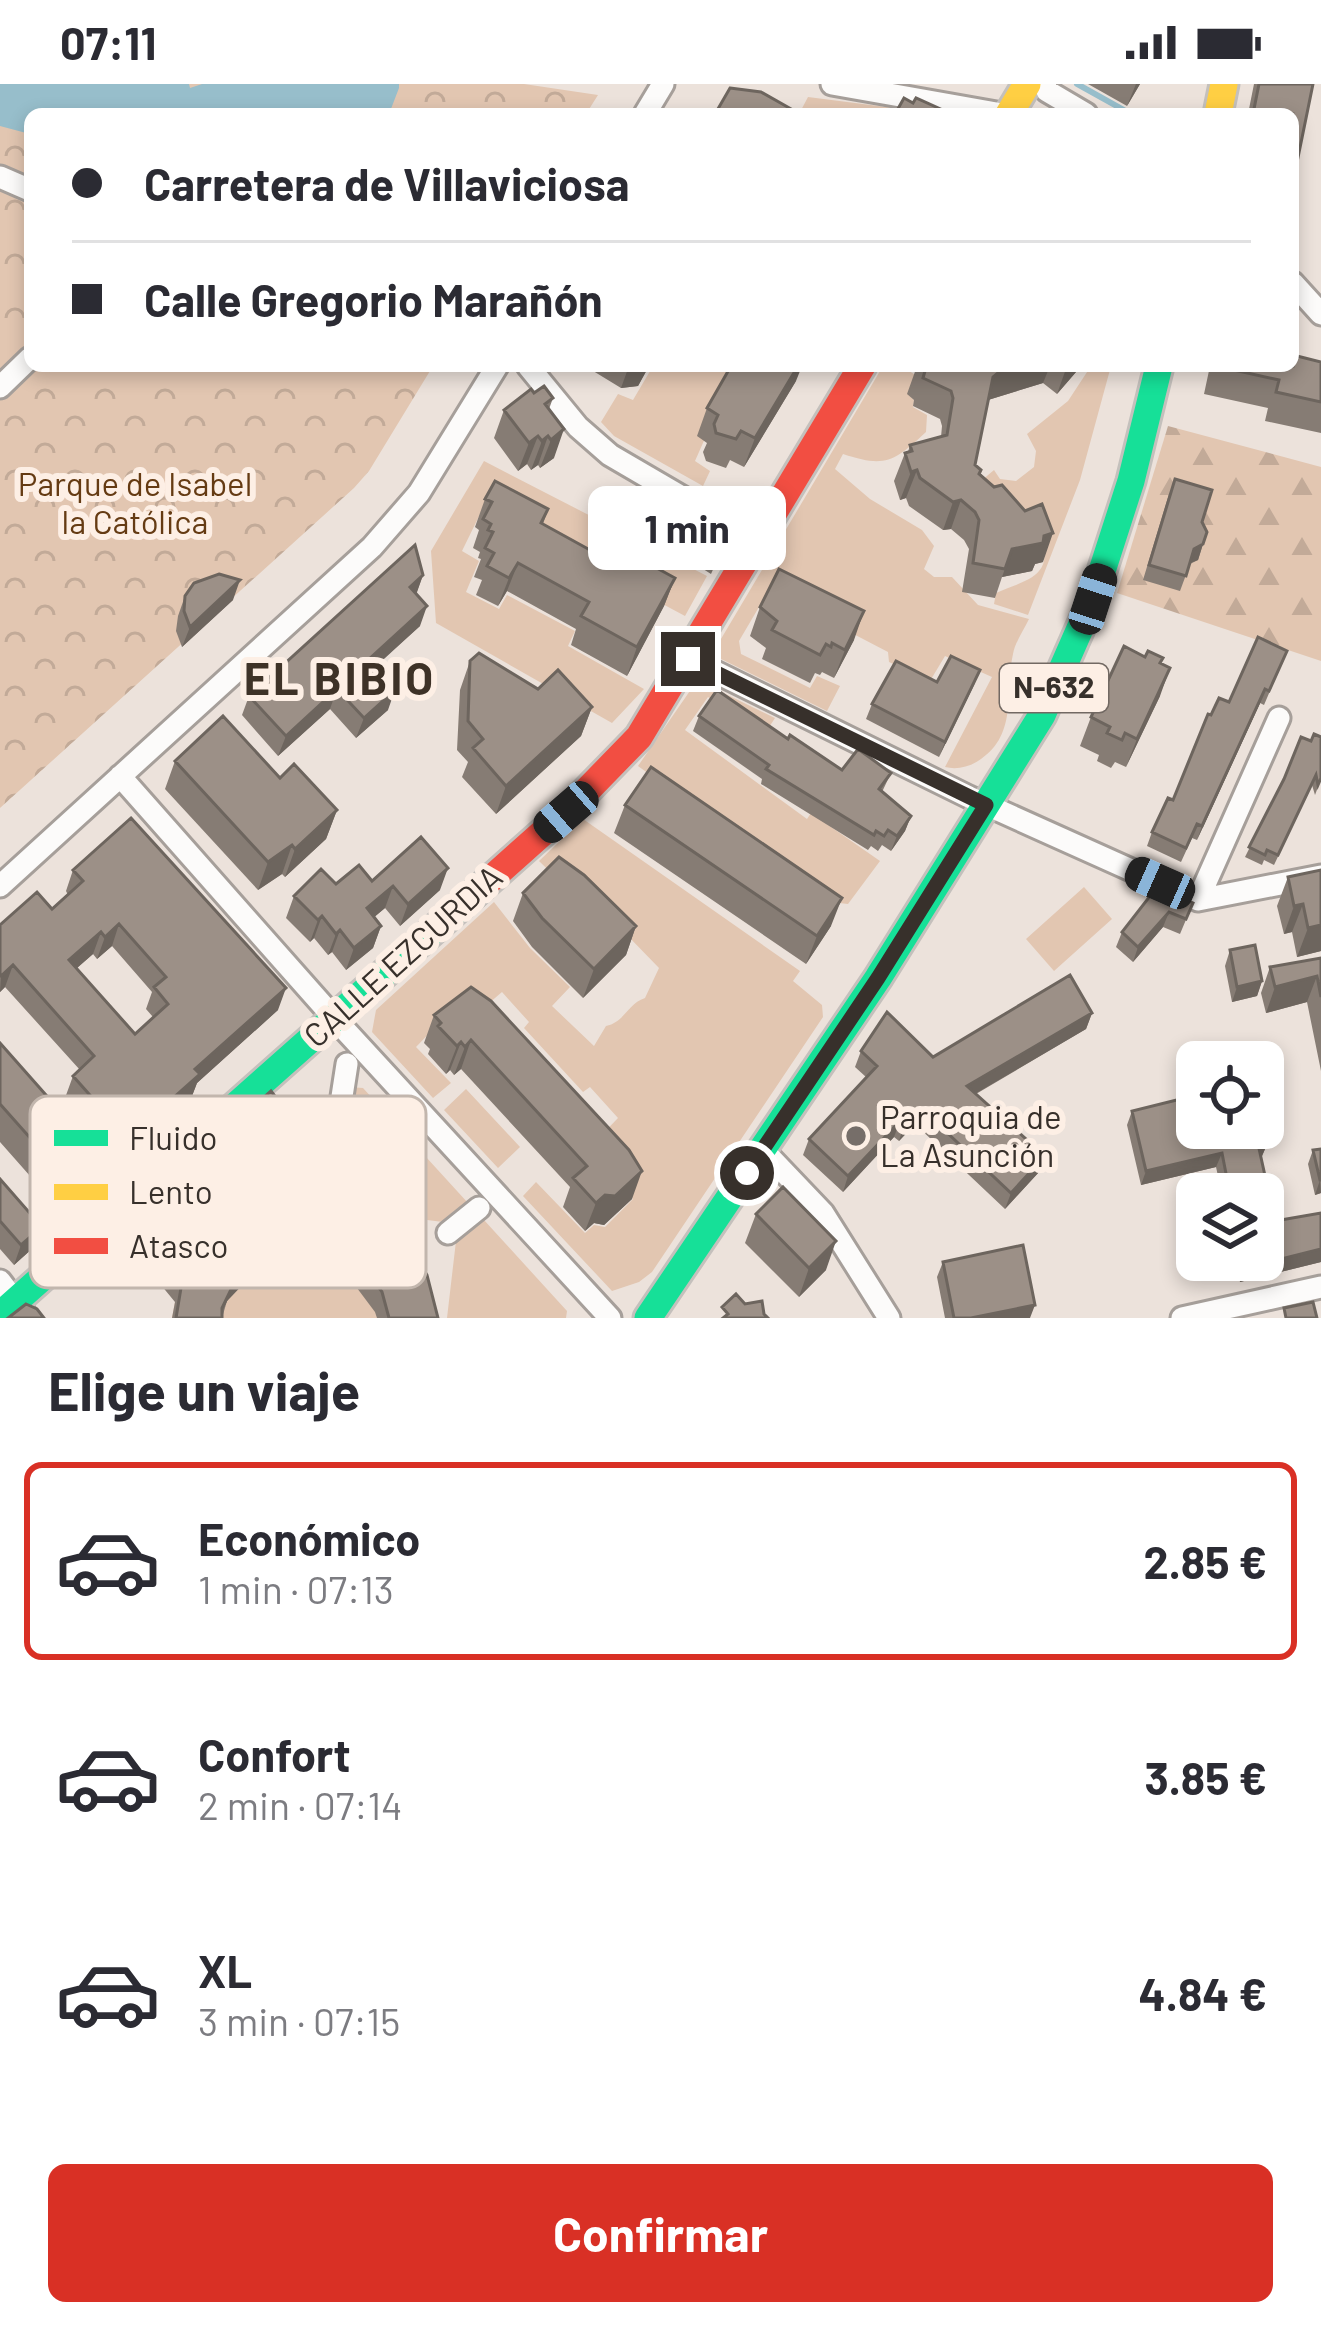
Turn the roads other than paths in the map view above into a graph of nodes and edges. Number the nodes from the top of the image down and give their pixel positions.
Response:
1 (832, 84) edge
2 (1040, 86) edge
3 (972, 108) edge
4 (1014, 108) edge
5 (1076, 108) edge
6 (1299, 290) edge
7 (1321, 314) edge
8 (24, 364) edge
9 (492, 372) edge
10 (533, 372) edge
11 (858, 372) edge
12 (1158, 372) edge
13 (0, 387) edge
14 (759, 542) junction
15 (688, 659) junction
16 (1279, 718) dead end
17 (121, 776) junction
18 (986, 805) junction
19 (1321, 876) edge
20 (0, 886) edge
21 (1198, 900) junction
22 (334, 1018) junction
23 (347, 1064) dead end
24 (246, 1096) edge
25 (342, 1096) edge
26 (406, 1096) edge
27 (426, 1118) edge
28 (763, 1150) junction
29 (479, 1208) dead end
30 (448, 1233) dead end
31 (1321, 1287) edge
32 (610, 1318) edge
33 (648, 1318) edge
34 (889, 1318) edge
35 (1182, 1318) edge

1 - 3 street
2 - 4 main road
2 - 5 street
6 - 7 street
8 - 13 street
9 - 17 street
10 - 14 street
11 - 14 main road, CALLE EZCURDIA
12 - 18 main road, N-632
14 - 15 main road, CALLE EZCURDIA
15 - 18 street
15 - 22 main road, CALLE EZCURDIA
16 - 21 street
17 - 20 street
17 - 22 street
18 - 21 street
18 - 28 main road, N-632
19 - 21 street
22 - 24 main road, CALLE EZCURDIA
22 - 26 street
23 - 25 street
27 - 32 street
28 - 33 main road, N-632
28 - 34 street
29 - 30 street
31 - 35 street

